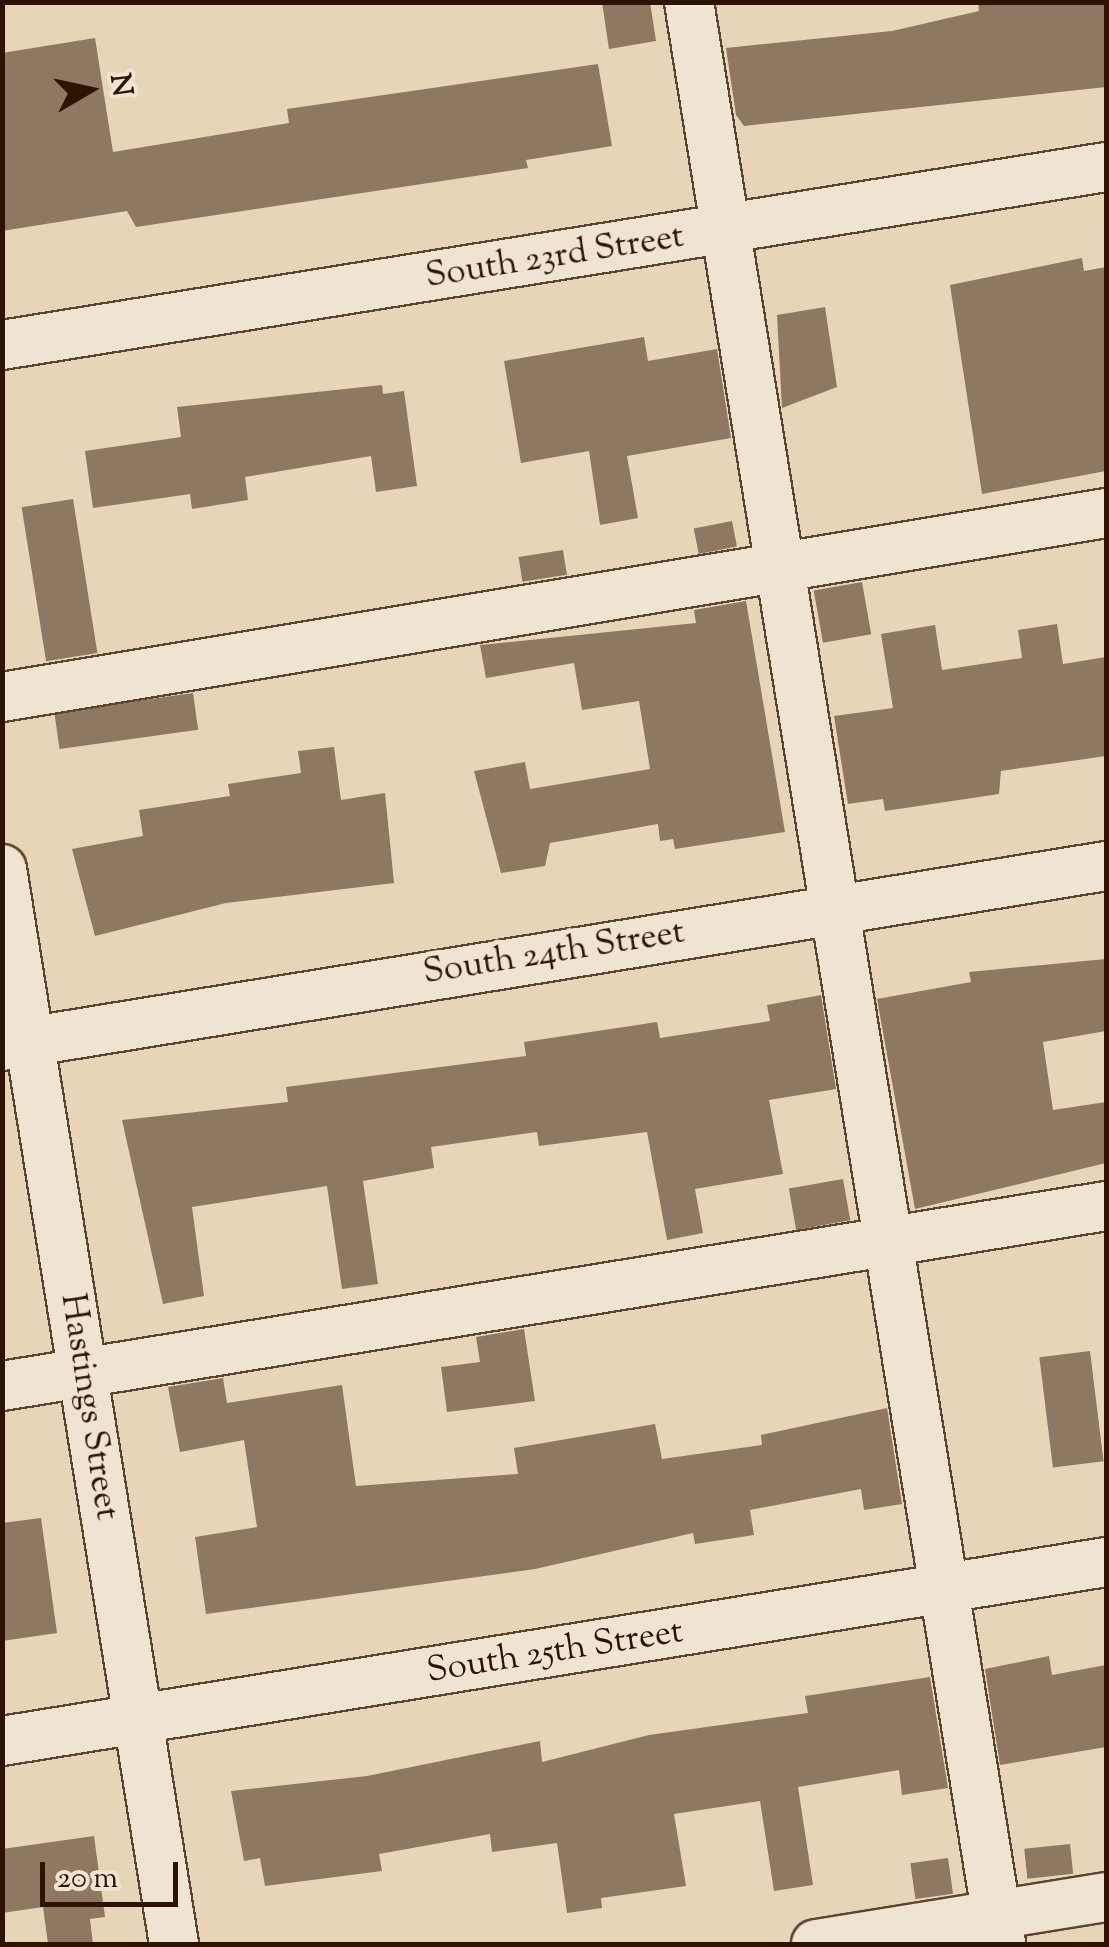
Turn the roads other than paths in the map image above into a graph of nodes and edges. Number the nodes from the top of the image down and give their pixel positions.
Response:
1 (689, 2) edge
2 (1106, 167) edge
3 (726, 231) junction
4 (2, 346) edge
5 (1106, 513) edge
6 (784, 568) junction
7 (2, 696) edge
8 (1106, 866) edge
9 (2, 869) edge
10 (836, 909) junction
11 (16, 1044) edge
12 (1106, 1206) edge
13 (890, 1241) junction
14 (83, 1373) junction
15 (2, 1386) edge
16 (1106, 1562) edge
17 (941, 1589) junction
18 (137, 1719) junction
19 (2, 1741) edge
20 (1106, 1897) edge
21 (998, 1930) edge
22 (174, 1944) edge
23 (816, 1944) edge

1 - 3 street
2 - 3 street, South 23rd Street
3 - 4 street, South 23rd Street
3 - 6 street
5 - 6 street
6 - 7 street
6 - 10 street
8 - 10 street, South 24th Street
9 - 11 street, Hastings Street
10 - 11 street, South 24th Street
10 - 13 street
11 - 14 street, Hastings Street
12 - 13 street
13 - 14 street
13 - 17 street
14 - 15 street
14 - 18 street, Hastings Street
16 - 17 street, South 25th Street
17 - 18 street, South 25th Street
17 - 21 street
18 - 19 street, South 25th Street
18 - 22 street, Hastings Street
20 - 21 street
21 - 23 street

